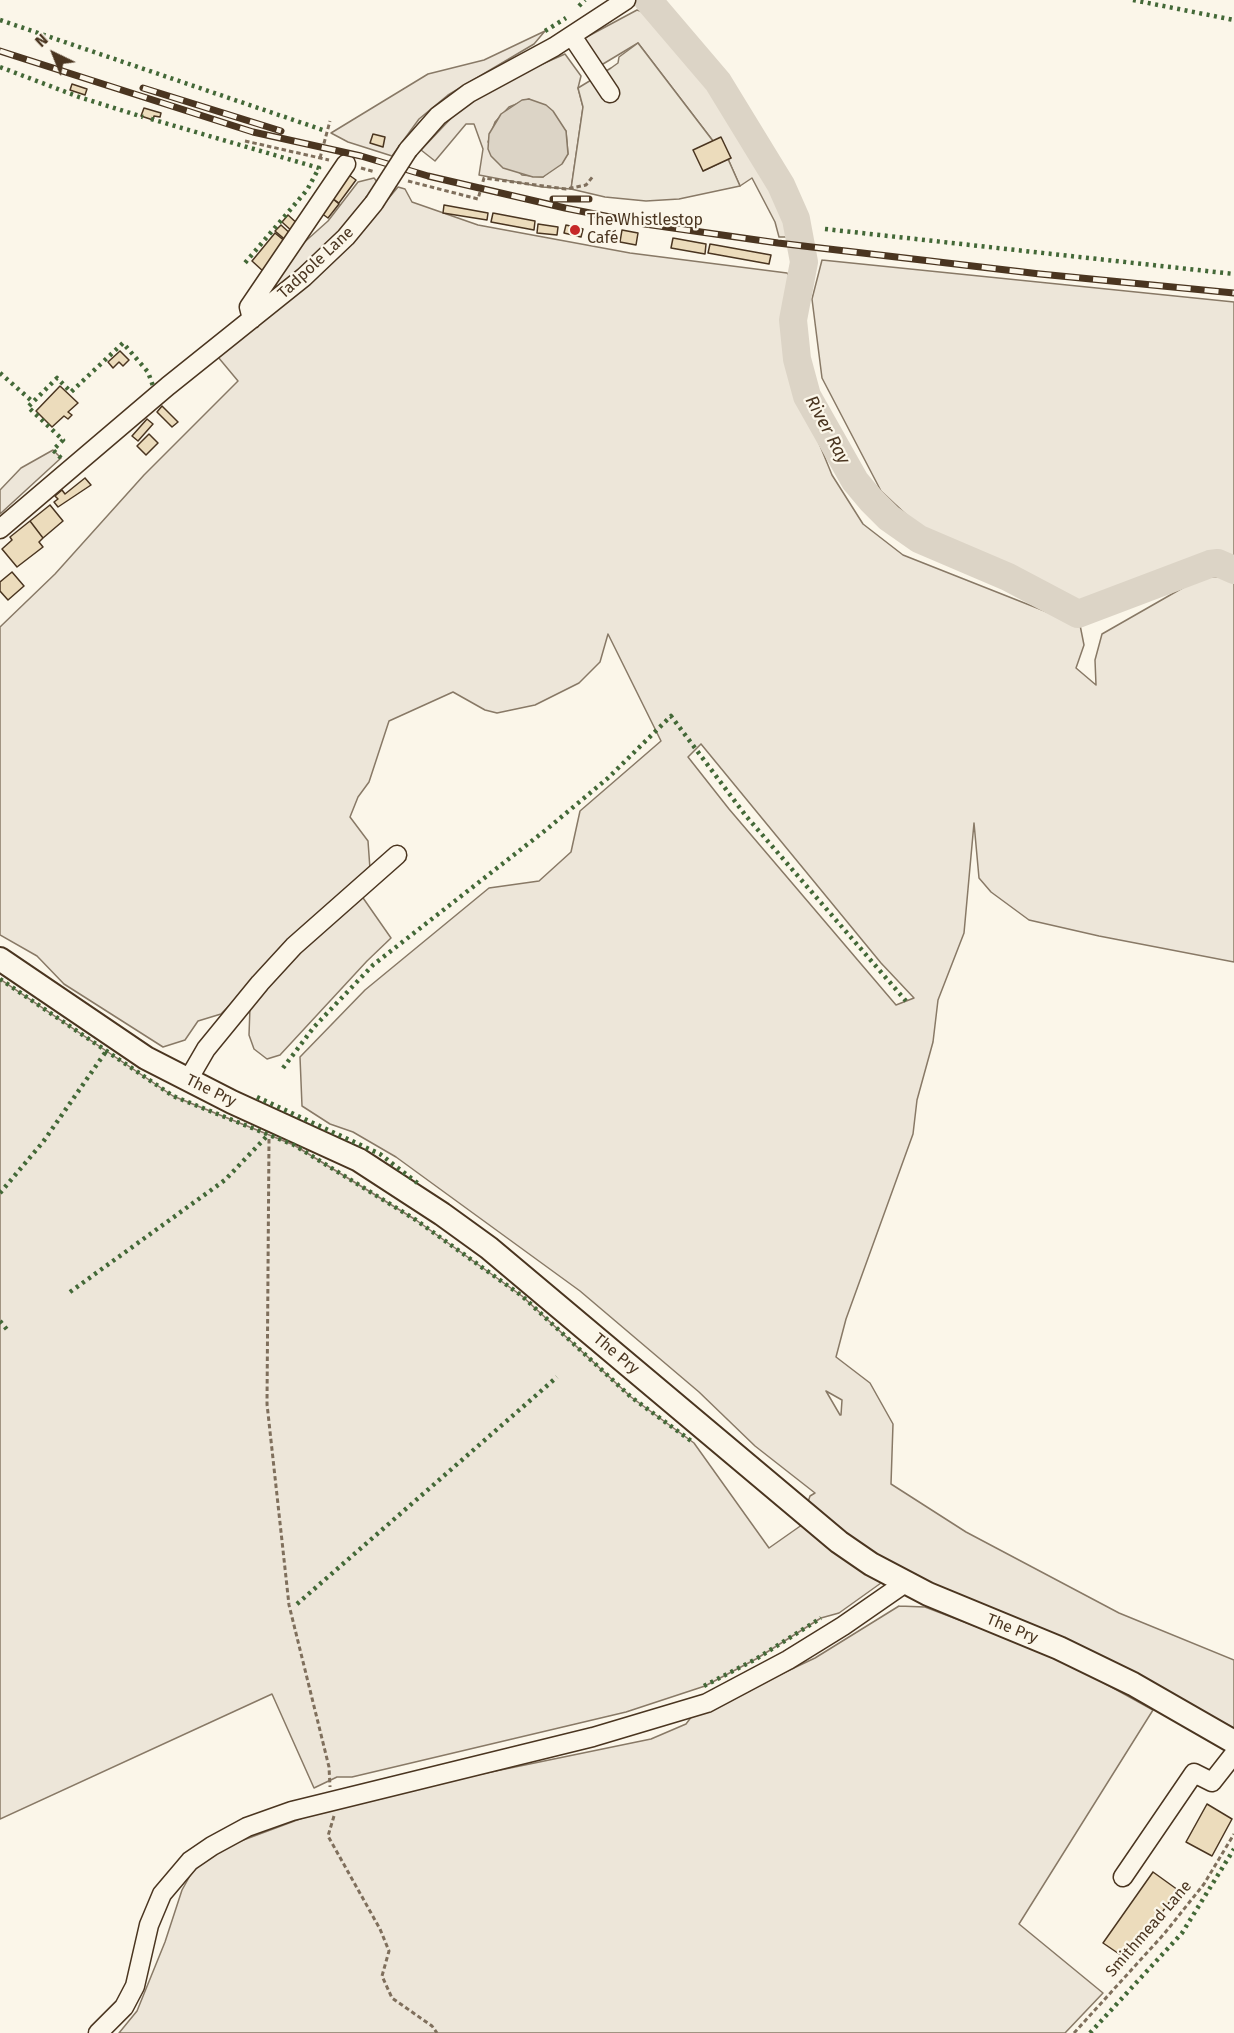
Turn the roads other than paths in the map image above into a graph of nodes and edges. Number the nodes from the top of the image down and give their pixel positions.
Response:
1 (620, 4) edge
2 (572, 36) junction
3 (610, 93) dead end
4 (346, 164) road end
5 (252, 319) junction
6 (0, 529) edge
7 (397, 855) dead end
8 (0, 959) edge
9 (188, 1080) junction
10 (905, 1583) junction
11 (1234, 1742) edge
12 (1234, 1754) edge
13 (1123, 1877) dead end
14 (98, 2033) edge

1 - 2 street, Tadpole Lane
2 - 3 street
2 - 5 street, Tadpole Lane, bridge
4 - 5 street
5 - 6 street, Tadpole Lane
7 - 9 street
8 - 9 main road, The Pry
9 - 10 main road, The Pry
10 - 11 main road, The Pry
10 - 14 street
12 - 13 street

